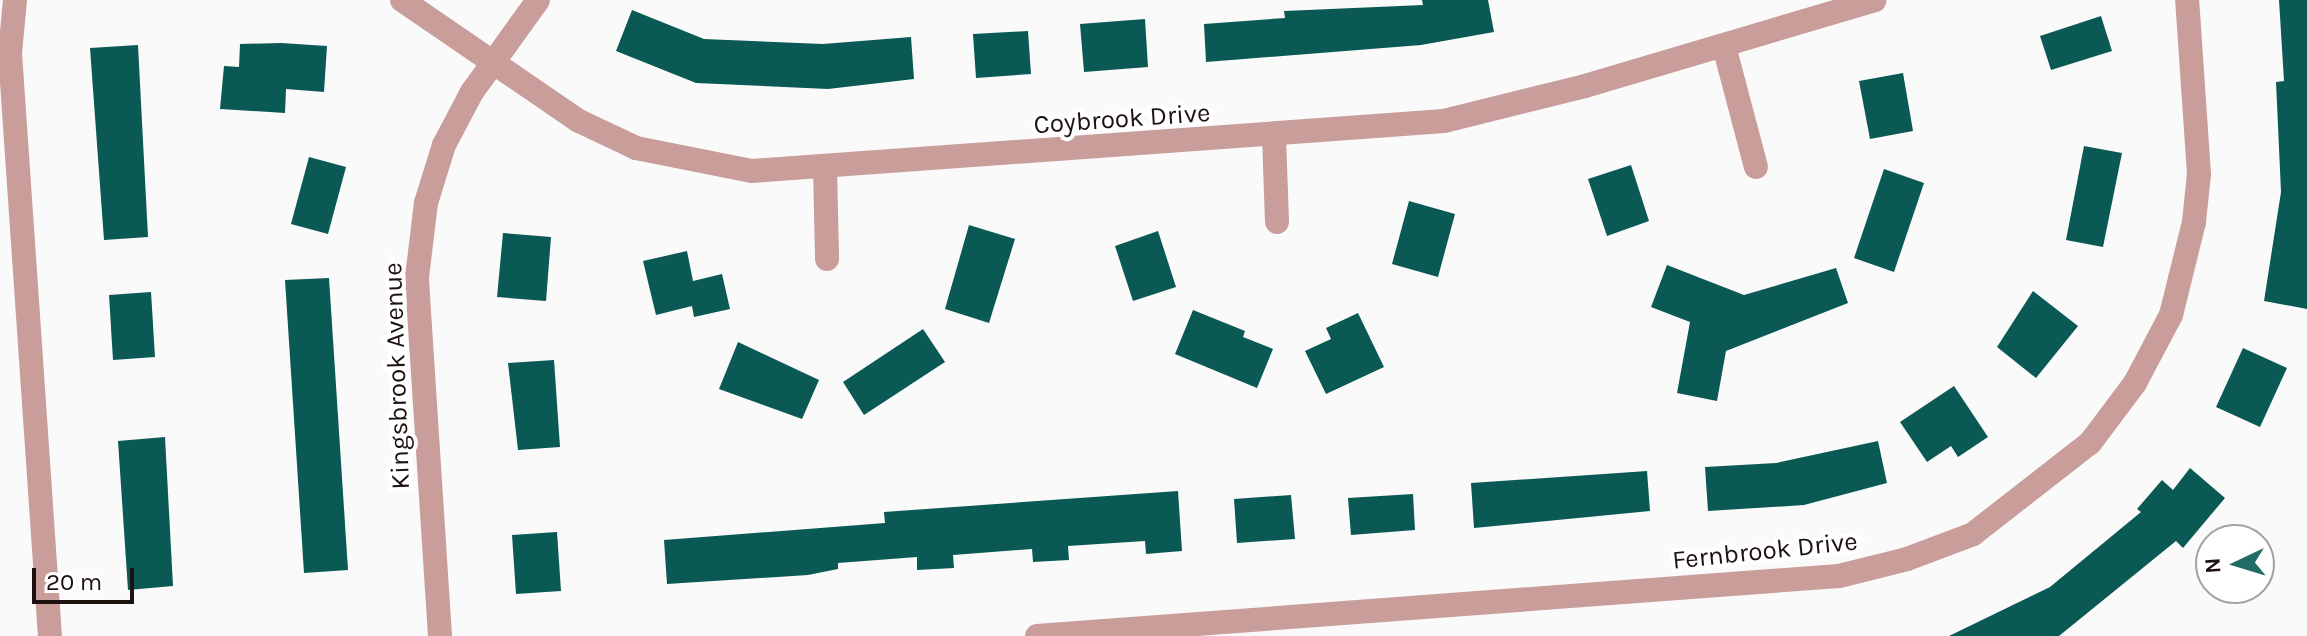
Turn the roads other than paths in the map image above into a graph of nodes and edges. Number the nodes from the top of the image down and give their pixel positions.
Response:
1 (15, 0) edge
2 (402, 0) edge
3 (538, 0) edge
4 (1875, 0) edge
5 (2187, 0) edge
6 (1724, 46) junction
7 (494, 62) junction
8 (1274, 136) junction
9 (1756, 167) dead end
10 (825, 168) junction
11 (1277, 222) dead end
12 (827, 259) dead end
13 (50, 636) edge
14 (440, 636) edge
15 (1037, 636) edge

1 - 13 street
2 - 7 street, Coybrook Drive
3 - 7 street, Kingsbrook Avenue
4 - 6 street, Coybrook Drive
5 - 15 street, Fernbrook Drive
6 - 8 street, Coybrook Drive
6 - 9 street
7 - 10 street, Coybrook Drive
7 - 14 street, Kingsbrook Avenue
8 - 10 street, Coybrook Drive
8 - 11 street
10 - 12 street

